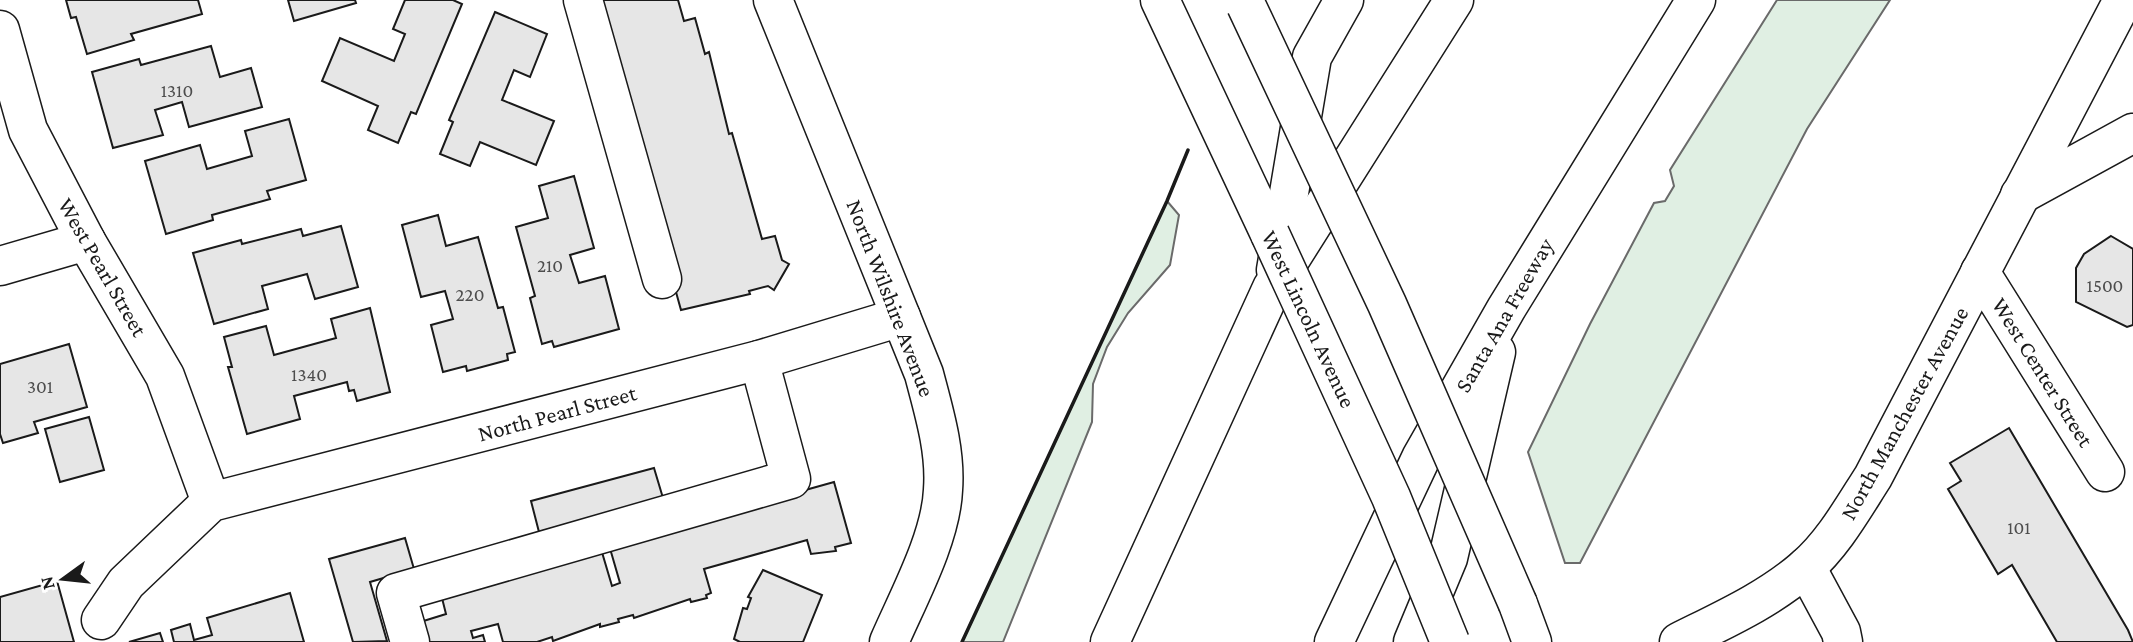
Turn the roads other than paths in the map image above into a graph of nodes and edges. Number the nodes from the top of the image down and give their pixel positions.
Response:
1 (583, 0) edge
2 (773, 0) edge
3 (1160, 0) edge
4 (1344, 0) edge
5 (1454, 0) edge
6 (1696, 0) edge
7 (2123, 0) edge
8 (1245, 2) edge
9 (0, 30) edge
10 (2133, 133) edge
11 (2020, 195) junction
12 (86, 241) junction
13 (0, 266) edge
14 (1980, 272) junction
15 (662, 279) dead end
16 (1272, 288) junction
17 (1506, 309) junction
18 (901, 317) junction
19 (759, 360) junction
20 (2105, 472) dead end
21 (211, 502) junction
22 (1806, 567) junction
23 (101, 620) dead end
24 (410, 642) edge
25 (890, 642) edge
26 (1110, 642) edge
27 (1334, 642) edge
28 (1413, 642) edge
29 (1450, 642) edge
30 (1532, 642) edge
31 (1679, 642) edge
32 (1843, 642) edge

1 - 15 main road
2 - 18 main road, North Wilshire Avenue
3 - 29 main road, West Lincoln Avenue, bridge
4 - 16 main road
5 - 16 main road
6 - 17 main road, Santa Ana Freeway
7 - 11 main road, North Manchester Avenue
8 - 30 main road, bridge
9 - 12 main road, West Pearl Street
10 - 11 main road
11 - 14 main road, North Manchester Avenue
12 - 13 main road
12 - 21 main road, West Pearl Street
14 - 20 main road, West Center Street
14 - 22 main road, North Manchester Avenue
16 - 26 main road
17 - 27 main road, Santa Ana Freeway
17 - 28 main road
18 - 19 main road, North Pearl Street
18 - 25 main road, North Wilshire Avenue
19 - 21 main road, North Pearl Street
19 - 24 main road
21 - 23 main road
22 - 31 main road, North Manchester Avenue
22 - 32 main road

